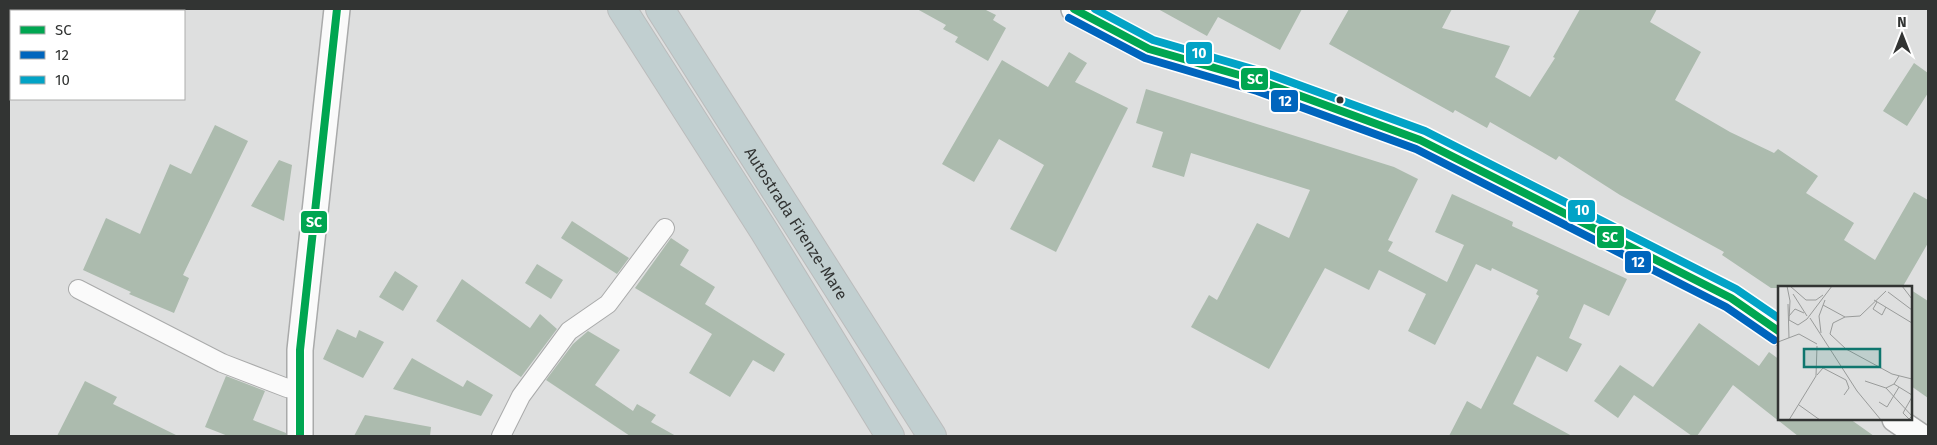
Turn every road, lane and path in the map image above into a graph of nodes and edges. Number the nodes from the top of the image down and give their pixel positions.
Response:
1 (337, 9) edge
2 (622, 9) edge
3 (660, 9) edge
4 (1074, 9) edge
5 (665, 228) dead end
6 (78, 289) dead end
7 (1778, 331) edge
8 (299, 390) junction
9 (1896, 420) edge
10 (300, 436) edge
11 (501, 436) edge
12 (890, 436) edge
13 (932, 436) edge
14 (1920, 436) edge

1 - 8 street
2 - 12 highway, Autostrada Firenze-Mare
3 - 13 highway, Autostrada Firenze-Mare
4 - 7 street
5 - 11 street
6 - 8 street
8 - 10 street
9 - 14 street

